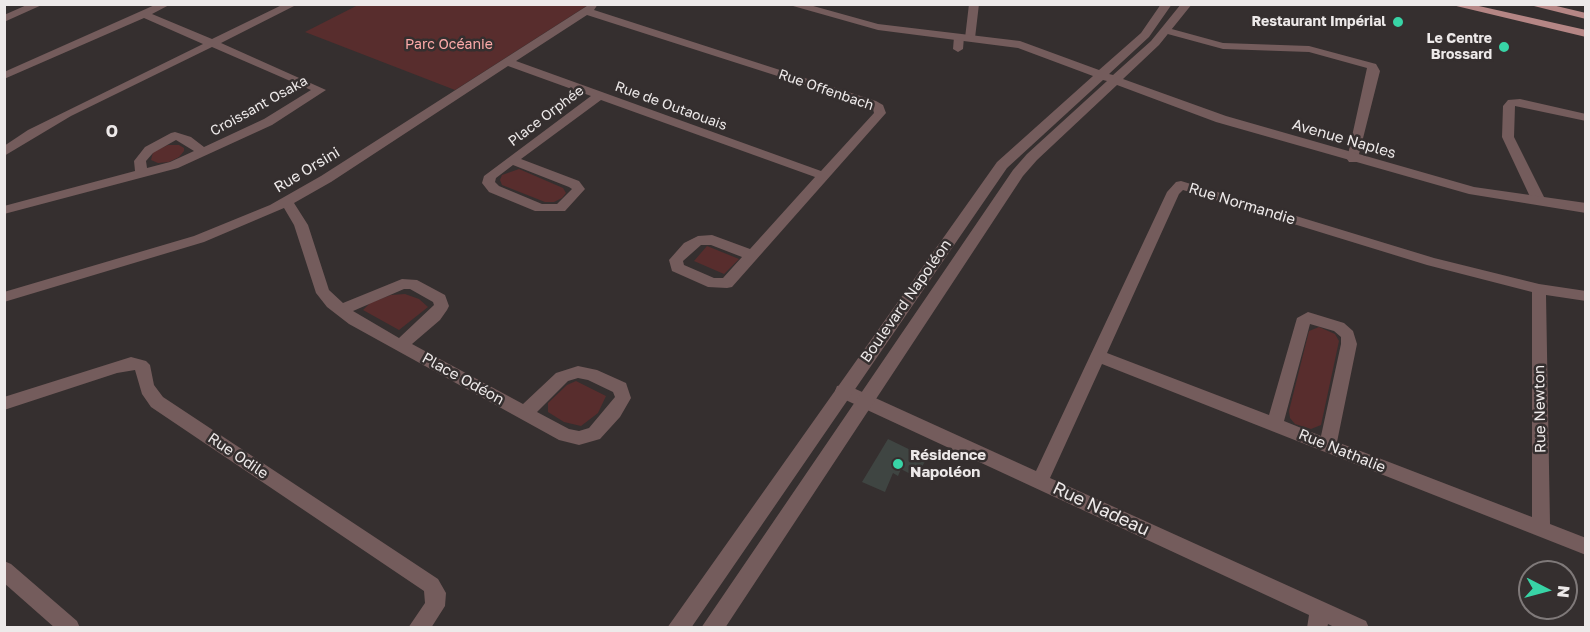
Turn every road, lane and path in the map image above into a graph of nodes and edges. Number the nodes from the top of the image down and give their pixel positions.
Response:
1 (39, 4) edge
2 (166, 4) edge
3 (293, 4) edge
4 (791, 4) edge
5 (974, 4) edge
6 (1167, 4) edge
7 (1187, 4) edge
8 (1453, 4) edge
9 (1531, 4) edge
10 (591, 8) edge
11 (144, 14) junction
12 (1586, 16) edge
13 (4, 19) edge
14 (1168, 31) junction
15 (1586, 34) edge
16 (962, 41) junction
17 (213, 43) junction
18 (507, 62) junction
19 (6, 74) edge
20 (1108, 77) junction
21 (598, 96) junction
22 (1586, 118) edge
23 (4, 152) edge
24 (204, 153) junction
25 (1353, 159) junction
26 (513, 160) junction
27 (142, 173) junction
28 (824, 176) junction
29 (1539, 201) junction
30 (287, 202) junction
31 (1586, 208) edge
32 (4, 210) edge
33 (751, 255) junction
34 (1539, 289) junction
35 (1586, 296) edge
36 (4, 297) edge
37 (341, 310) junction
38 (401, 345) junction
39 (1099, 356) junction
40 (843, 391) junction
41 (864, 400) junction
42 (4, 404) edge
43 (525, 413) junction
44 (1275, 424) junction
45 (1328, 445) junction
46 (1040, 481) junction
47 (1541, 530) junction
48 (1586, 548) edge
49 (4, 570) edge
50 (1319, 619) edge
51 (70, 627) edge
52 (418, 627) edge
53 (678, 627) edge
54 (712, 627) edge
55 (1359, 627) edge

1 - 13 street
2 - 11 street
3 - 17 street
4 - 16 street, Avenue Naples
5 - 16 street
6 - 20 street, Boulevard Napoléon
7 - 14 street, Boulevard Napoléon
8 - 15 main road
9 - 12 main road
10 - 18 street, Rue Orsini
10 - 28 street, Rue Offenbach
11 - 17 street, Croissant Osaka
11 - 19 street
14 - 20 street, Boulevard Napoléon
14 - 25 street
16 - 20 street, Avenue Naples
17 - 23 street
17 - 24 street, Croissant Osaka
18 - 21 street, Rue de Outaouais
18 - 30 street, Rue Orsini
20 - 25 street, Avenue Naples
20 - 40 street, Boulevard Napoléon
20 - 41 street, Boulevard Napoléon
21 - 26 street, Place Orphée
21 - 28 street, Rue de Outaouais
22 - 29 street
24 - 27 street, Croissant Osaka
24 - 27 street, Croissant Osaka
25 - 29 street, Avenue Naples
26 - 26 street, Place Orphée
27 - 32 street, Croissant Osaka
28 - 33 street, Rue Offenbach
29 - 31 street, Avenue Naples
30 - 36 street, Rue Orsini
30 - 37 street, Place Odéon
33 - 33 street, Rue Offenbach
34 - 35 street, Rue Normandie
34 - 39 street, Rue Normandie
34 - 47 street, Rue Newton
37 - 38 street, Place Odéon
37 - 38 street, Place Odéon
38 - 43 street, Place Odéon
39 - 44 street, Rue Nathalie
39 - 46 street, Rue Normandie
40 - 41 street, Rue Nadeau
40 - 53 street, Boulevard Napoléon
41 - 46 street, Rue Nadeau
41 - 54 street, Boulevard Napoléon
42 - 52 street, Rue Odile
43 - 43 street, Place Odéon
44 - 45 street, Rue Nathalie
44 - 45 street
45 - 47 street, Rue Nathalie
46 - 50 street, Rue Nadeau
47 - 48 street, Rue Nathalie
49 - 51 street
50 - 55 street, Rue Nadeau

